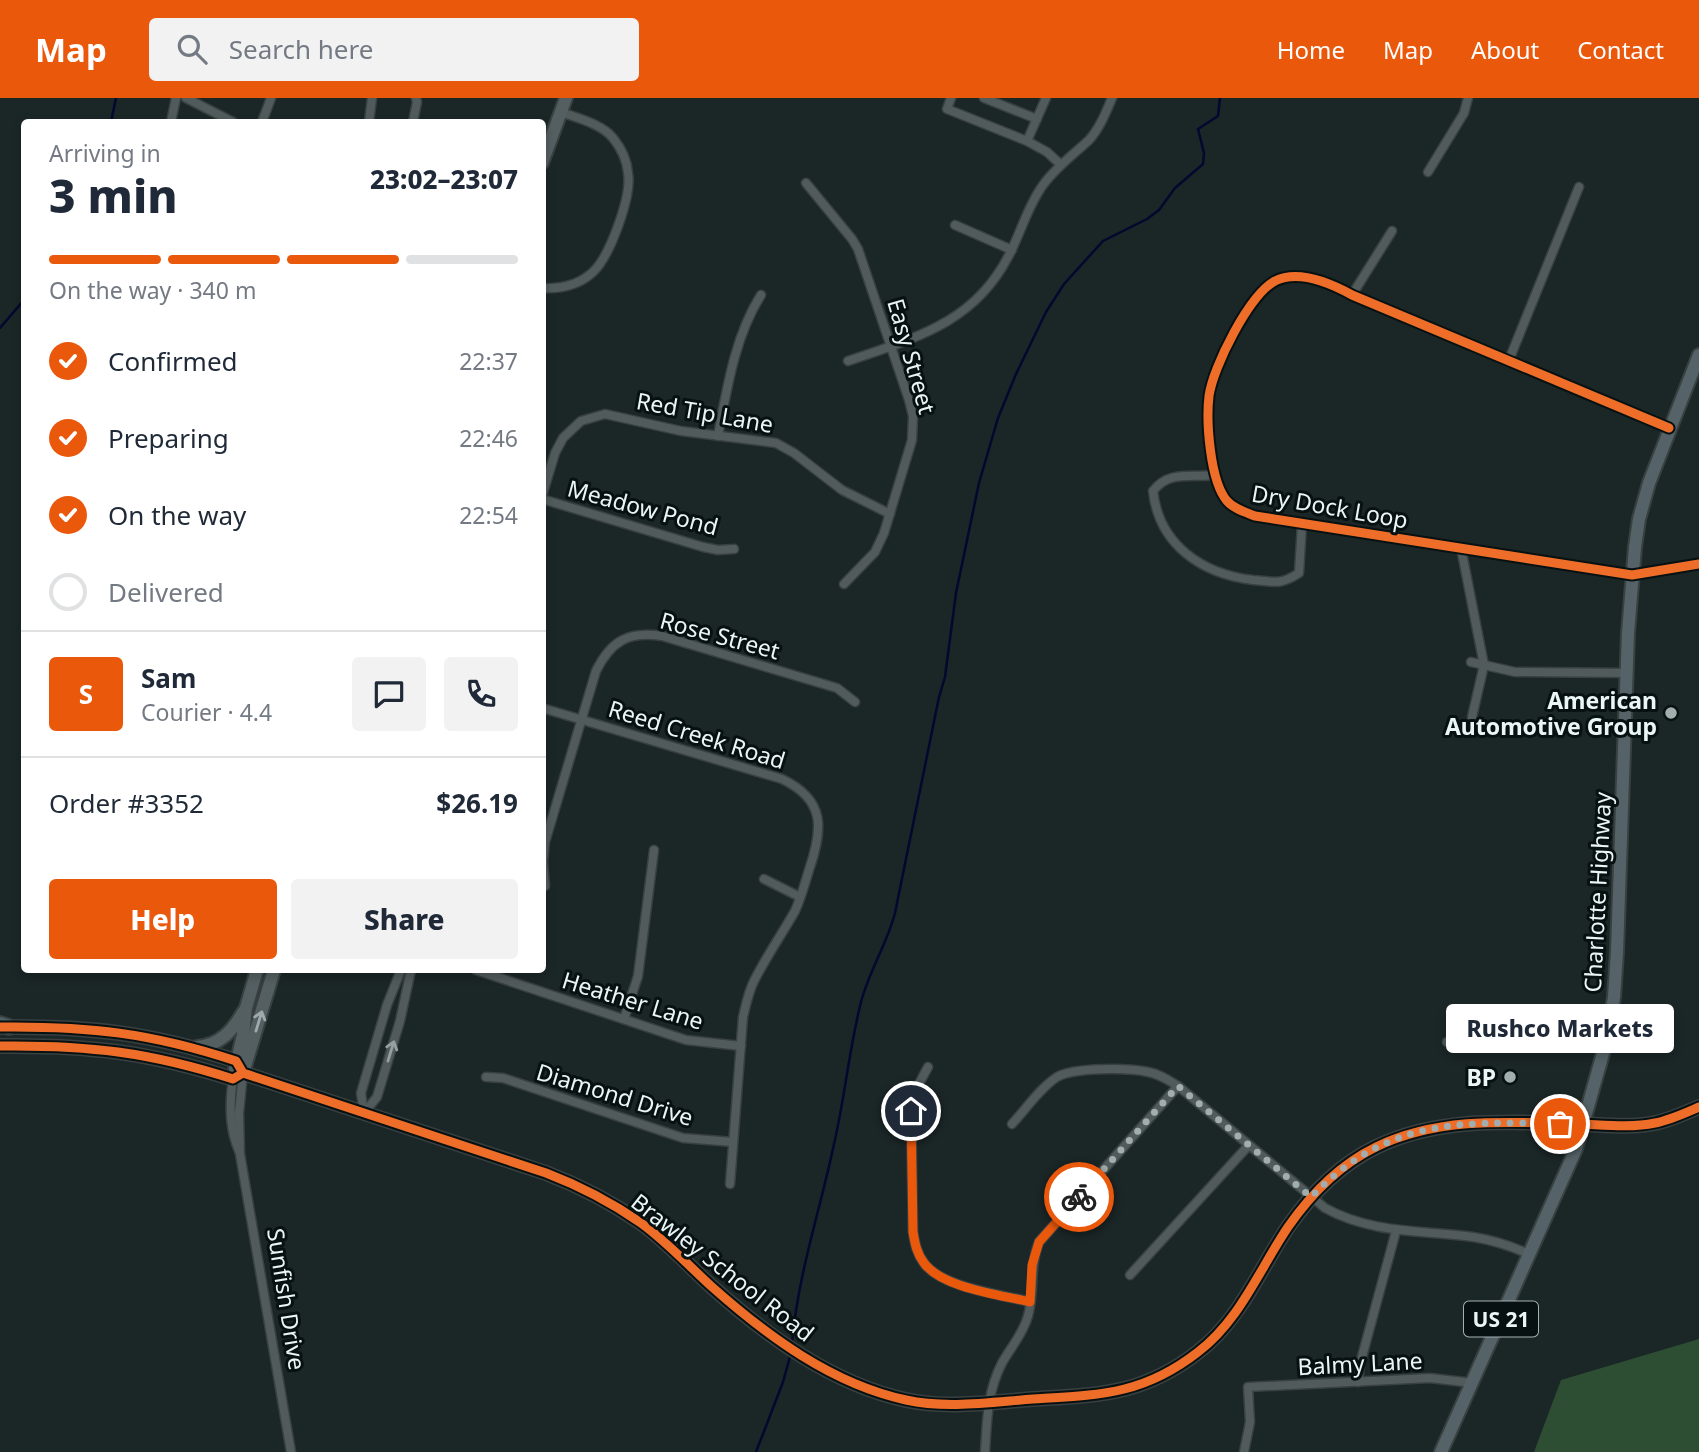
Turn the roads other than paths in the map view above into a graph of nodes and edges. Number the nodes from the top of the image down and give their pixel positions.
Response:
1 (176, 98) edge
2 (186, 98) edge
3 (271, 98) edge
4 (372, 98) edge
5 (415, 98) edge
6 (566, 98) edge
7 (951, 98) edge
8 (984, 98) edge
9 (1046, 98) edge
10 (1112, 98) edge
11 (1468, 98) edge
12 (561, 112) junction
13 (172, 119) edge
14 (227, 119) edge
15 (263, 119) edge
16 (369, 119) edge
17 (414, 119) edge
18 (1037, 119) junction
19 (1027, 141) junction
20 (546, 152) edge
21 (1060, 164) junction
22 (1428, 172) dead end
23 (806, 183) dead end
24 (1579, 187) dead end
25 (954, 225) dead end
26 (1392, 231) dead end
27 (1012, 250) junction
28 (546, 288) edge
29 (761, 295) dead end
30 (1352, 295) junction
31 (891, 346) junction
32 (1699, 355) edge
33 (1509, 360) junction
34 (848, 361) dead end
35 (1669, 428) junction
36 (719, 436) junction
37 (1214, 475) junction
38 (546, 483) edge
39 (546, 498) edge
40 (890, 514) junction
41 (1302, 524) junction
42 (1461, 548) junction
43 (734, 549) dead end
44 (1699, 564) edge
45 (1632, 575) junction
46 (844, 584) dead end
47 (1471, 662) dead end
48 (1484, 665) junction
49 (1627, 674) junction
50 (855, 702) dead end
51 (546, 709) edge
52 (1472, 717) dead end
53 (582, 720) junction
54 (546, 839) edge
55 (654, 850) dead end
56 (764, 879) dead end
57 (800, 897) junction
58 (256, 973) edge
59 (273, 973) edge
60 (400, 973) edge
61 (410, 973) edge
62 (485, 973) edge
63 (246, 1008) junction
64 (624, 1018) junction
65 (3, 1026) edge
66 (1607, 1039) junction
67 (1447, 1042) dead end
68 (0, 1046) edge
69 (741, 1046) junction
70 (193, 1047) junction
71 (236, 1061) junction
72 (928, 1067) dead end
73 (238, 1076) junction
74 (486, 1077) dead end
75 (1178, 1086) junction
76 (1699, 1107) edge
77 (364, 1113) junction
78 (1012, 1124) dead end
79 (1584, 1124) junction
80 (733, 1143) junction
81 (1249, 1144) junction
82 (730, 1184) dead end
83 (1311, 1197) junction
84 (1395, 1231) junction
85 (1529, 1254) junction
86 (1130, 1275) dead end
87 (1030, 1302) junction
88 (1358, 1382) junction
89 (1473, 1383) junction
90 (988, 1402) junction
91 (291, 1452) edge
92 (985, 1452) edge
93 (1244, 1452) edge
94 (1441, 1452) edge

1 - 13 street
2 - 14 street
3 - 15 street
4 - 16 street
5 - 17 street
6 - 12 main road
7 - 19 street
8 - 18 street
9 - 18 street
10 - 21 street
11 - 22 street
12 - 20 main road
12 - 28 street
18 - 19 street
19 - 21 street
21 - 27 street
23 - 31 street, Easy Street
24 - 33 street
25 - 27 street
26 - 30 street
27 - 31 street
29 - 36 street
30 - 33 street, Dry Dock Loop
30 - 37 street, Dry Dock Loop
31 - 34 street
31 - 40 street, Easy Street
32 - 35 main road, Charlotte Highway / US 21
33 - 35 street, Dry Dock Loop
35 - 45 main road, Charlotte Highway / US 21
36 - 38 street, Red Tip Lane
36 - 40 street, Red Tip Lane
37 - 41 street, Dry Dock Loop
37 - 41 street
39 - 43 street, Meadow Pond
40 - 46 street, Easy Street
41 - 42 street, Dry Dock Loop
42 - 45 street, Dry Dock Loop
42 - 48 street
44 - 45 street, Dry Dock Loop
45 - 49 main road, Charlotte Highway / US 21
47 - 48 street
48 - 49 street
48 - 52 street
49 - 66 main road, Charlotte Highway / US 21
50 - 53 street, Rose Street
51 - 53 street, Reed Creek Road
53 - 54 street, Rose Street
53 - 57 street, Reed Creek Road
55 - 64 street
56 - 57 street
57 - 69 street, Reed Creek Road
58 - 63 main road
73 -> 59 main road
60 - 77 street
77 -> 61 street
62 - 64 street, Heather Lane
63 - 70 main road
63 - 71 main road
64 - 69 street, Heather Lane
65 - 70 main road
66 - 67 street
66 - 79 main road, Charlotte Highway / US 21
68 - 73 main road, Brawley School Road
69 - 80 street, Reed Creek Road
70 - 71 main road
71 - 73 main road
72 - 87 street
73 - 77 main road, Brawley School Road
73 - 91 street, Sunfish Drive
74 - 80 street, Diamond Drive
75 - 78 street
75 - 81 street
75 - 87 street
76 - 79 main road, Brawley School Road
77 - 90 main road, Brawley School Road
79 - 83 main road, Brawley School Road
79 - 85 main road, Charlotte Highway / US 21
80 - 82 street, Reed Creek Road
81 - 83 street
81 - 86 street
83 - 84 street
83 - 90 main road, Brawley School Road
84 - 85 street
84 - 88 street
85 - 89 main road, Charlotte Highway / US 21
87 - 90 street
88 - 89 street, Balmy Lane
88 - 93 street, Balmy Lane
89 - 94 main road, Charlotte Highway / US 21
90 - 92 street

